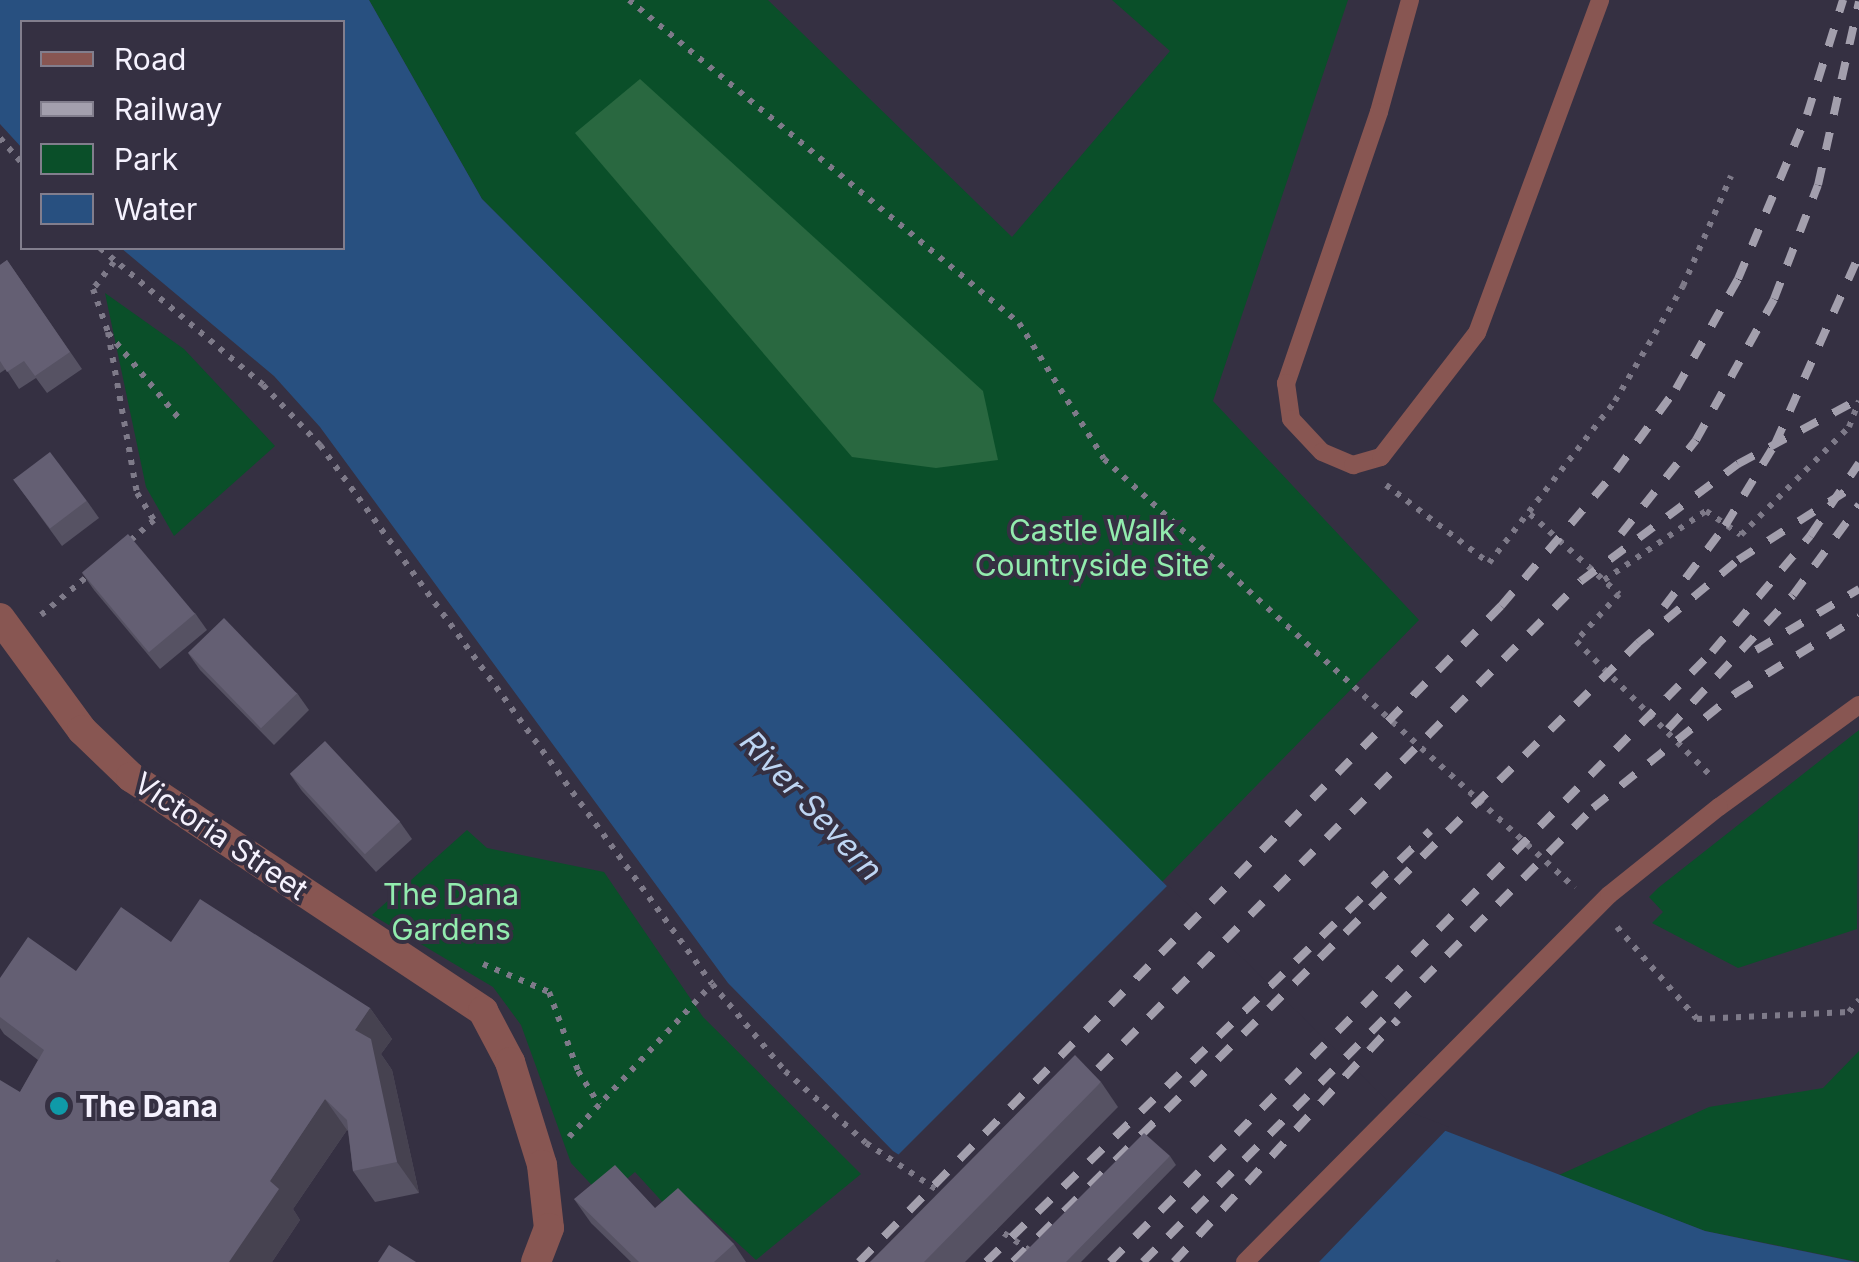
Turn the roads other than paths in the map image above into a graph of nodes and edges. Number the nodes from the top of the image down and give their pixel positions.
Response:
1 (1410, 0) edge
2 (1600, 0) edge
3 (7, 628) edge
4 (1859, 705) edge
5 (536, 1262) edge
6 (1245, 1262) edge

1 - 2 lane
3 - 5 street, Victoria Street
4 - 6 lane, bridge

